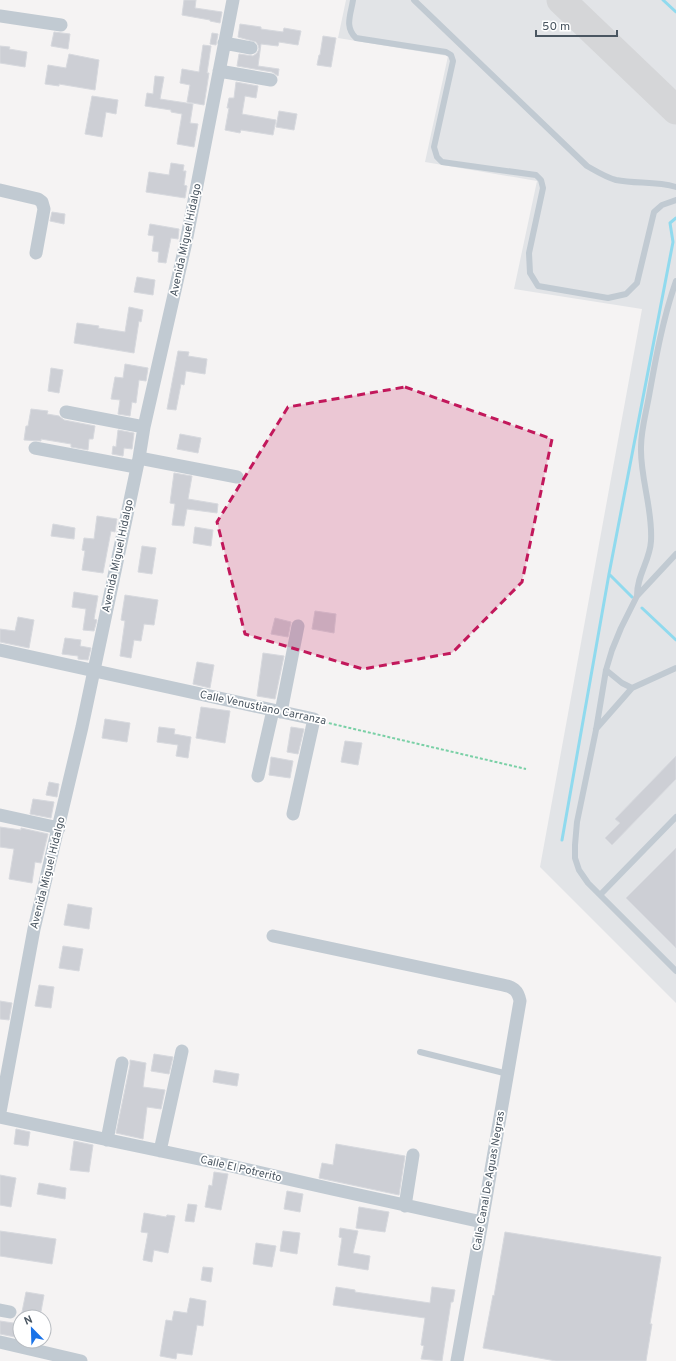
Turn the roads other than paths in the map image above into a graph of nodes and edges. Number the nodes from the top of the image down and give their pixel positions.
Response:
1 (233, 0) edge
2 (353, 0) edge
3 (414, 0) edge
4 (0, 16) edge
5 (61, 25) dead end
6 (224, 43) junction
7 (251, 48) dead end
8 (219, 71) junction
9 (271, 80) dead end
10 (676, 187) edge
11 (0, 190) edge
12 (676, 200) edge
13 (36, 253) dead end
14 (676, 281) edge
15 (66, 412) dead end
16 (144, 427) junction
17 (35, 448) dead end
18 (138, 462) junction
19 (237, 477) dead end
20 (676, 554) edge
21 (637, 596) junction
22 (298, 626) dead end
23 (0, 650) edge
24 (676, 668) edge
25 (606, 670) junction
26 (93, 672) junction
27 (632, 688) junction
28 (277, 711) junction
29 (596, 730) junction
30 (258, 776) dead end
31 (293, 814) dead end
32 (0, 816) edge
33 (676, 817) edge
34 (59, 828) junction
35 (600, 895) junction
36 (273, 936) dead end
37 (676, 971) edge
38 (182, 1051) dead end
39 (420, 1052) dead end
40 (5, 1058) edge
41 (122, 1063) dead end
42 (508, 1074) junction
43 (0, 1112) edge
44 (0, 1117) edge
45 (107, 1140) junction
46 (160, 1150) junction
47 (413, 1155) dead end
48 (405, 1206) junction
49 (482, 1222) junction
50 (0, 1342) edge
51 (81, 1361) edge
52 (456, 1361) edge

1 - 6 street, Avenida Miguel Hidalgo
2 - 12 lane
3 - 10 lane
4 - 5 street
6 - 7 street
6 - 8 street, Avenida Miguel Hidalgo
8 - 9 street
8 - 16 street, Avenida Miguel Hidalgo
11 - 13 street
14 - 21 lane
15 - 16 street
16 - 18 street, Avenida Miguel Hidalgo
17 - 18 street
18 - 19 street
18 - 26 street, Avenida Miguel Hidalgo
20 - 21 lane
21 - 25 lane
22 - 28 street
23 - 26 street, Calle Venustiano Carranza
24 - 27 lane
25 - 27 lane
25 - 29 lane
26 - 28 street, Calle Venustiano Carranza
26 - 34 street, Avenida Miguel Hidalgo
27 - 29 lane
28 - 30 street
28 - 31 street, Calle Venustiano Carranza
29 - 35 lane
32 - 34 street
33 - 35 lane
34 - 40 street, Avenida Miguel Hidalgo
35 - 37 lane
36 - 42 street, Calle Canal De Aguas Negras
38 - 46 street
39 - 42 lane
40 - 43 street, Avenida Miguel Hidalgo
41 - 45 street
42 - 49 street, Calle Canal De Aguas Negras
44 - 45 street, Calle El Potrerito
45 - 46 street, Calle El Potrerito
46 - 48 street, Calle El Potrerito
47 - 48 street
48 - 49 street, Calle El Potrerito
49 - 52 street, Calle Canal De Aguas Negras
50 - 51 street

